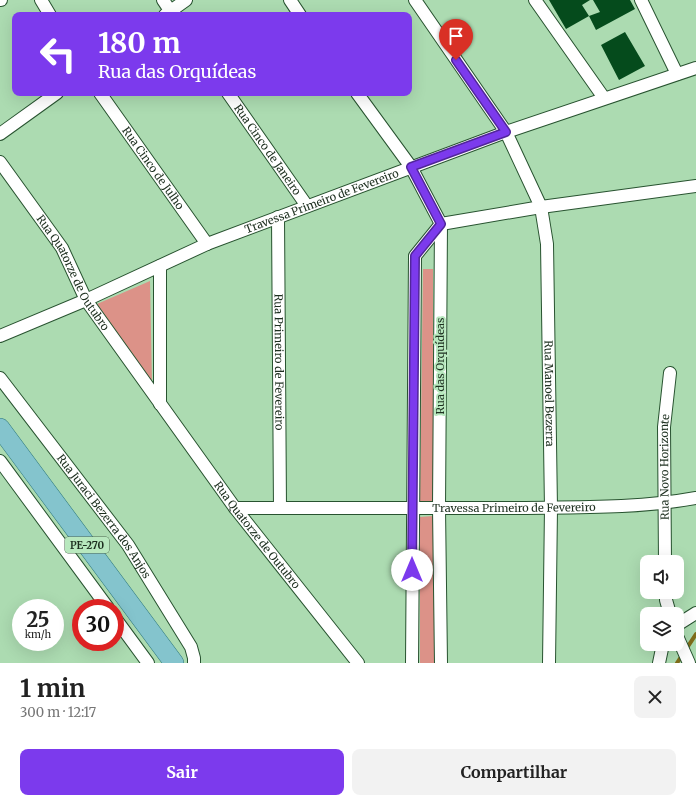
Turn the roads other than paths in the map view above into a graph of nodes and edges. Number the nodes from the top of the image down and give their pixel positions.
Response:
1 (41, 0) edge
2 (163, 0) edge
3 (186, 0) edge
4 (290, 0) edge
5 (414, 0) edge
6 (534, 0) edge
7 (641, 0) edge
8 (48, 12) edge
9 (168, 12) edge
10 (171, 12) edge
11 (298, 12) edge
12 (696, 68) edge
13 (677, 74) junction
14 (53, 96) edge
15 (102, 96) edge
16 (230, 96) edge
17 (359, 96) edge
18 (604, 98) junction
19 (506, 132) junction
20 (0, 134) edge
21 (0, 162) edge
22 (411, 167) junction
23 (696, 186) edge
24 (307, 206) junction
25 (540, 207) junction
26 (278, 217) junction
27 (441, 224) junction
28 (207, 244) junction
29 (160, 266) junction
30 (86, 300) junction
31 (0, 336) edge
32 (670, 373) dead end
33 (0, 378) edge
34 (160, 404) junction
35 (0, 428) edge
36 (0, 461) edge
37 (696, 498) edge
38 (665, 504) junction
39 (234, 508) junction
40 (280, 508) junction
41 (439, 508) junction
42 (551, 508) junction
43 (413, 509) junction
44 (665, 555) edge
45 (101, 599) edge
46 (696, 613) edge
47 (684, 621) edge
48 (124, 630) edge
49 (662, 651) edge
50 (684, 651) edge
51 (696, 659) edge
52 (148, 663) edge
53 (174, 663) edge
54 (194, 663) edge
55 (358, 663) edge
56 (412, 663) edge
57 (441, 663) edge
58 (549, 663) edge
59 (659, 663) edge
60 (690, 663) edge

1 - 8 street
2 - 9 street
3 - 10 street
4 - 11 street
5 - 19 street, Rua Manoel Bezerra
6 - 18 street
7 - 13 street
12 - 13 street, Travessa Primeiro de Fevereiro
13 - 18 street, Travessa Primeiro de Fevereiro
14 - 20 street
15 - 28 street, Rua Cinco de Julho
16 - 24 street, Rua Cinco de Janeiro
17 - 22 street, Rua das Orquídeas
18 - 19 street, Travessa Primeiro de Fevereiro
19 - 22 street, Travessa Primeiro de Fevereiro
19 - 25 street, Rua Manoel Bezerra
21 - 30 street, Rua Quatorze de Outubro
22 - 24 street, Travessa Primeiro de Fevereiro
22 - 27 street, Rua das Orquídeas
23 - 25 street
24 - 26 street, Travessa Primeiro de Fevereiro
25 - 27 street
25 - 42 street, Rua Manoel Bezerra
26 - 28 street, Travessa Primeiro de Fevereiro
26 - 40 street, Rua Primeiro de Fevereiro
27 - 41 street, Rua das Orquídeas
27 - 43 street
28 - 29 street, Travessa Primeiro de Fevereiro
29 - 30 street, Travessa Primeiro de Fevereiro
29 - 34 street
30 - 31 street, Travessa Primeiro de Fevereiro
30 - 34 street, Rua Quatorze de Outubro
32 - 38 street, Rua Novo Horizonte
33 - 54 street, Rua Juraci Bezerra dos Anjos
34 - 39 street, Rua Quatorze de Outubro
35 - 53 main road, PE-270
36 - 45 street
37 - 38 street, Travessa Primeiro de Fevereiro
38 - 42 street, Travessa Primeiro de Fevereiro
38 - 44 street, Rua Novo Horizonte
39 - 40 street, Travessa Primeiro de Fevereiro
39 - 55 street, Rua Quatorze de Outubro
40 - 43 street, Travessa Primeiro de Fevereiro
41 - 42 street, Travessa Primeiro de Fevereiro
41 - 43 street, Travessa Primeiro de Fevereiro
41 - 57 street, Rua das Orquídeas
42 - 58 street, Rua Manoel Bezerra
43 - 56 street
46 - 47 street
48 - 52 street
49 - 59 street
50 - 60 street
51 - 60 street

